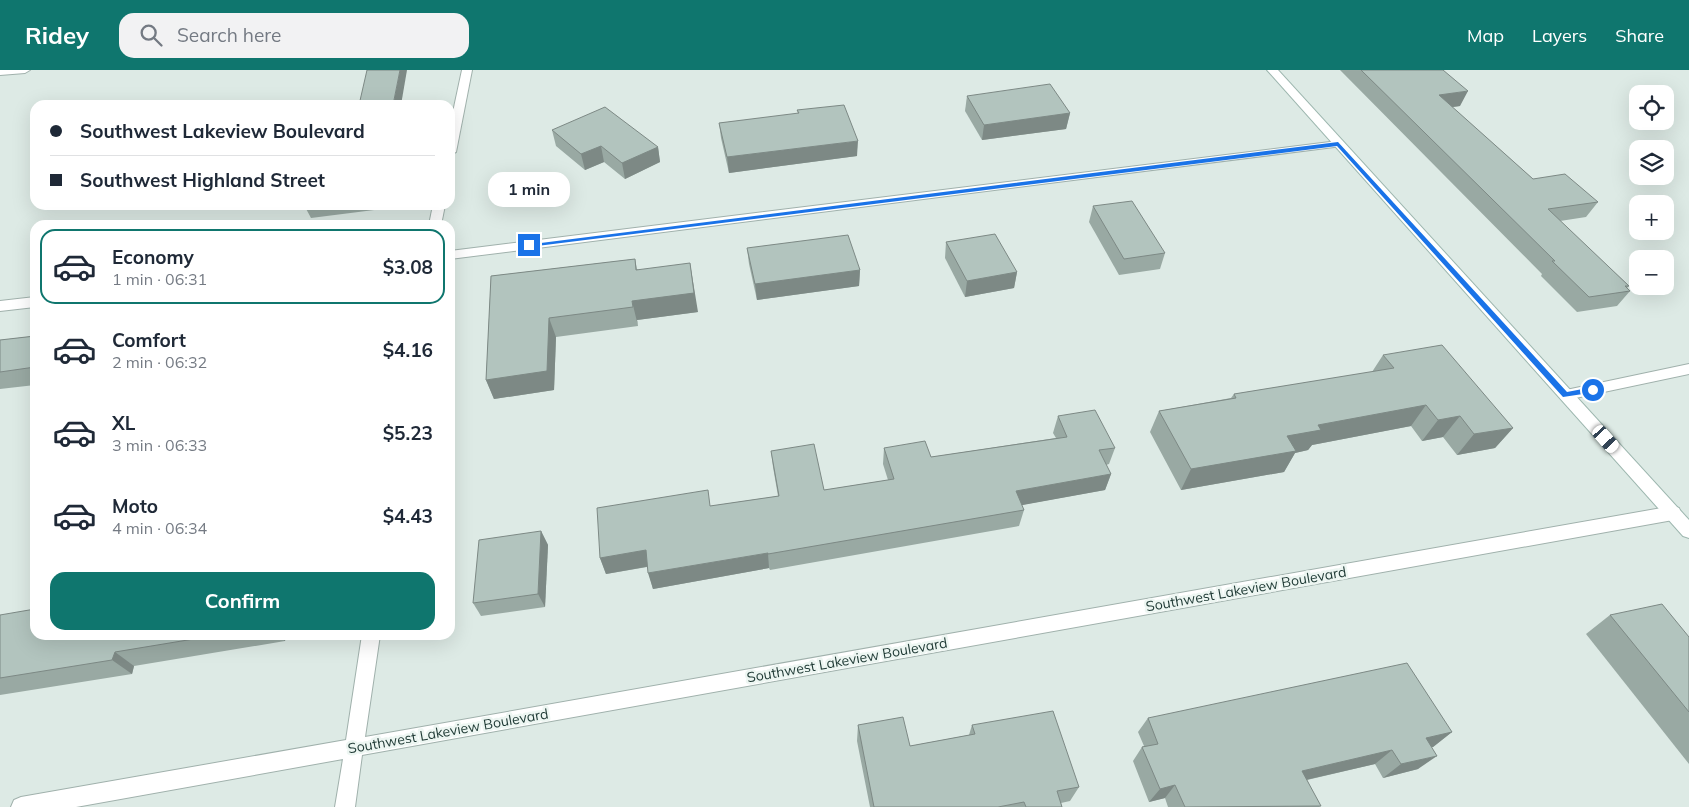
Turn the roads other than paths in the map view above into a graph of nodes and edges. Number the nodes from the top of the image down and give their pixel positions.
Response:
1 (25, 70) edge
2 (467, 70) edge
3 (1272, 70) edge
4 (0, 72) edge
5 (455, 128) edge
6 (1338, 144) junction
7 (455, 254) edge
8 (30, 303) edge
9 (0, 306) edge
10 (1689, 369) edge
11 (1566, 395) junction
12 (1673, 513) junction
13 (1689, 531) edge
14 (370, 640) edge
15 (353, 748) junction
16 (22, 807) edge
17 (345, 807) edge

1 - 4 street
2 - 5 street
3 - 6 street
6 - 7 street
6 - 11 street
8 - 9 street
10 - 11 street
11 - 12 street
12 - 13 street
12 - 15 street, Southwest Lakeview Boulevard
14 - 15 street
15 - 16 street, Southwest Lakeview Boulevard
15 - 17 street

